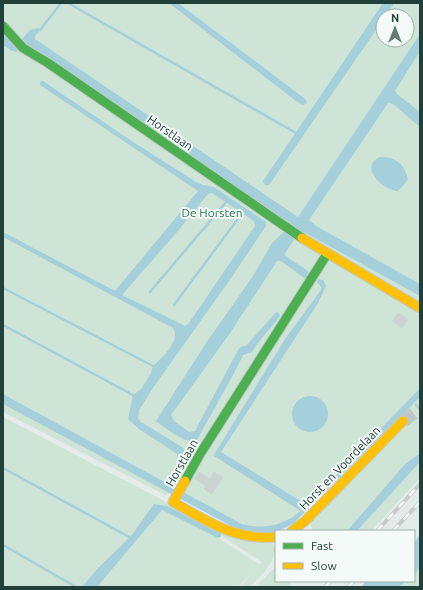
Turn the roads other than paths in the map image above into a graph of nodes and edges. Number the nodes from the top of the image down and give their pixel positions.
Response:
1 (3, 26) edge
2 (327, 254) junction
3 (420, 308) edge
4 (403, 421) tunnel mouth
5 (293, 530) edge
6 (275, 537) edge

1 - 2 street, Horstlaan
2 - 3 street, Horstlaan
2 - 6 street, Horstlaan
4 - 5 street, Horst en Voordelaan

